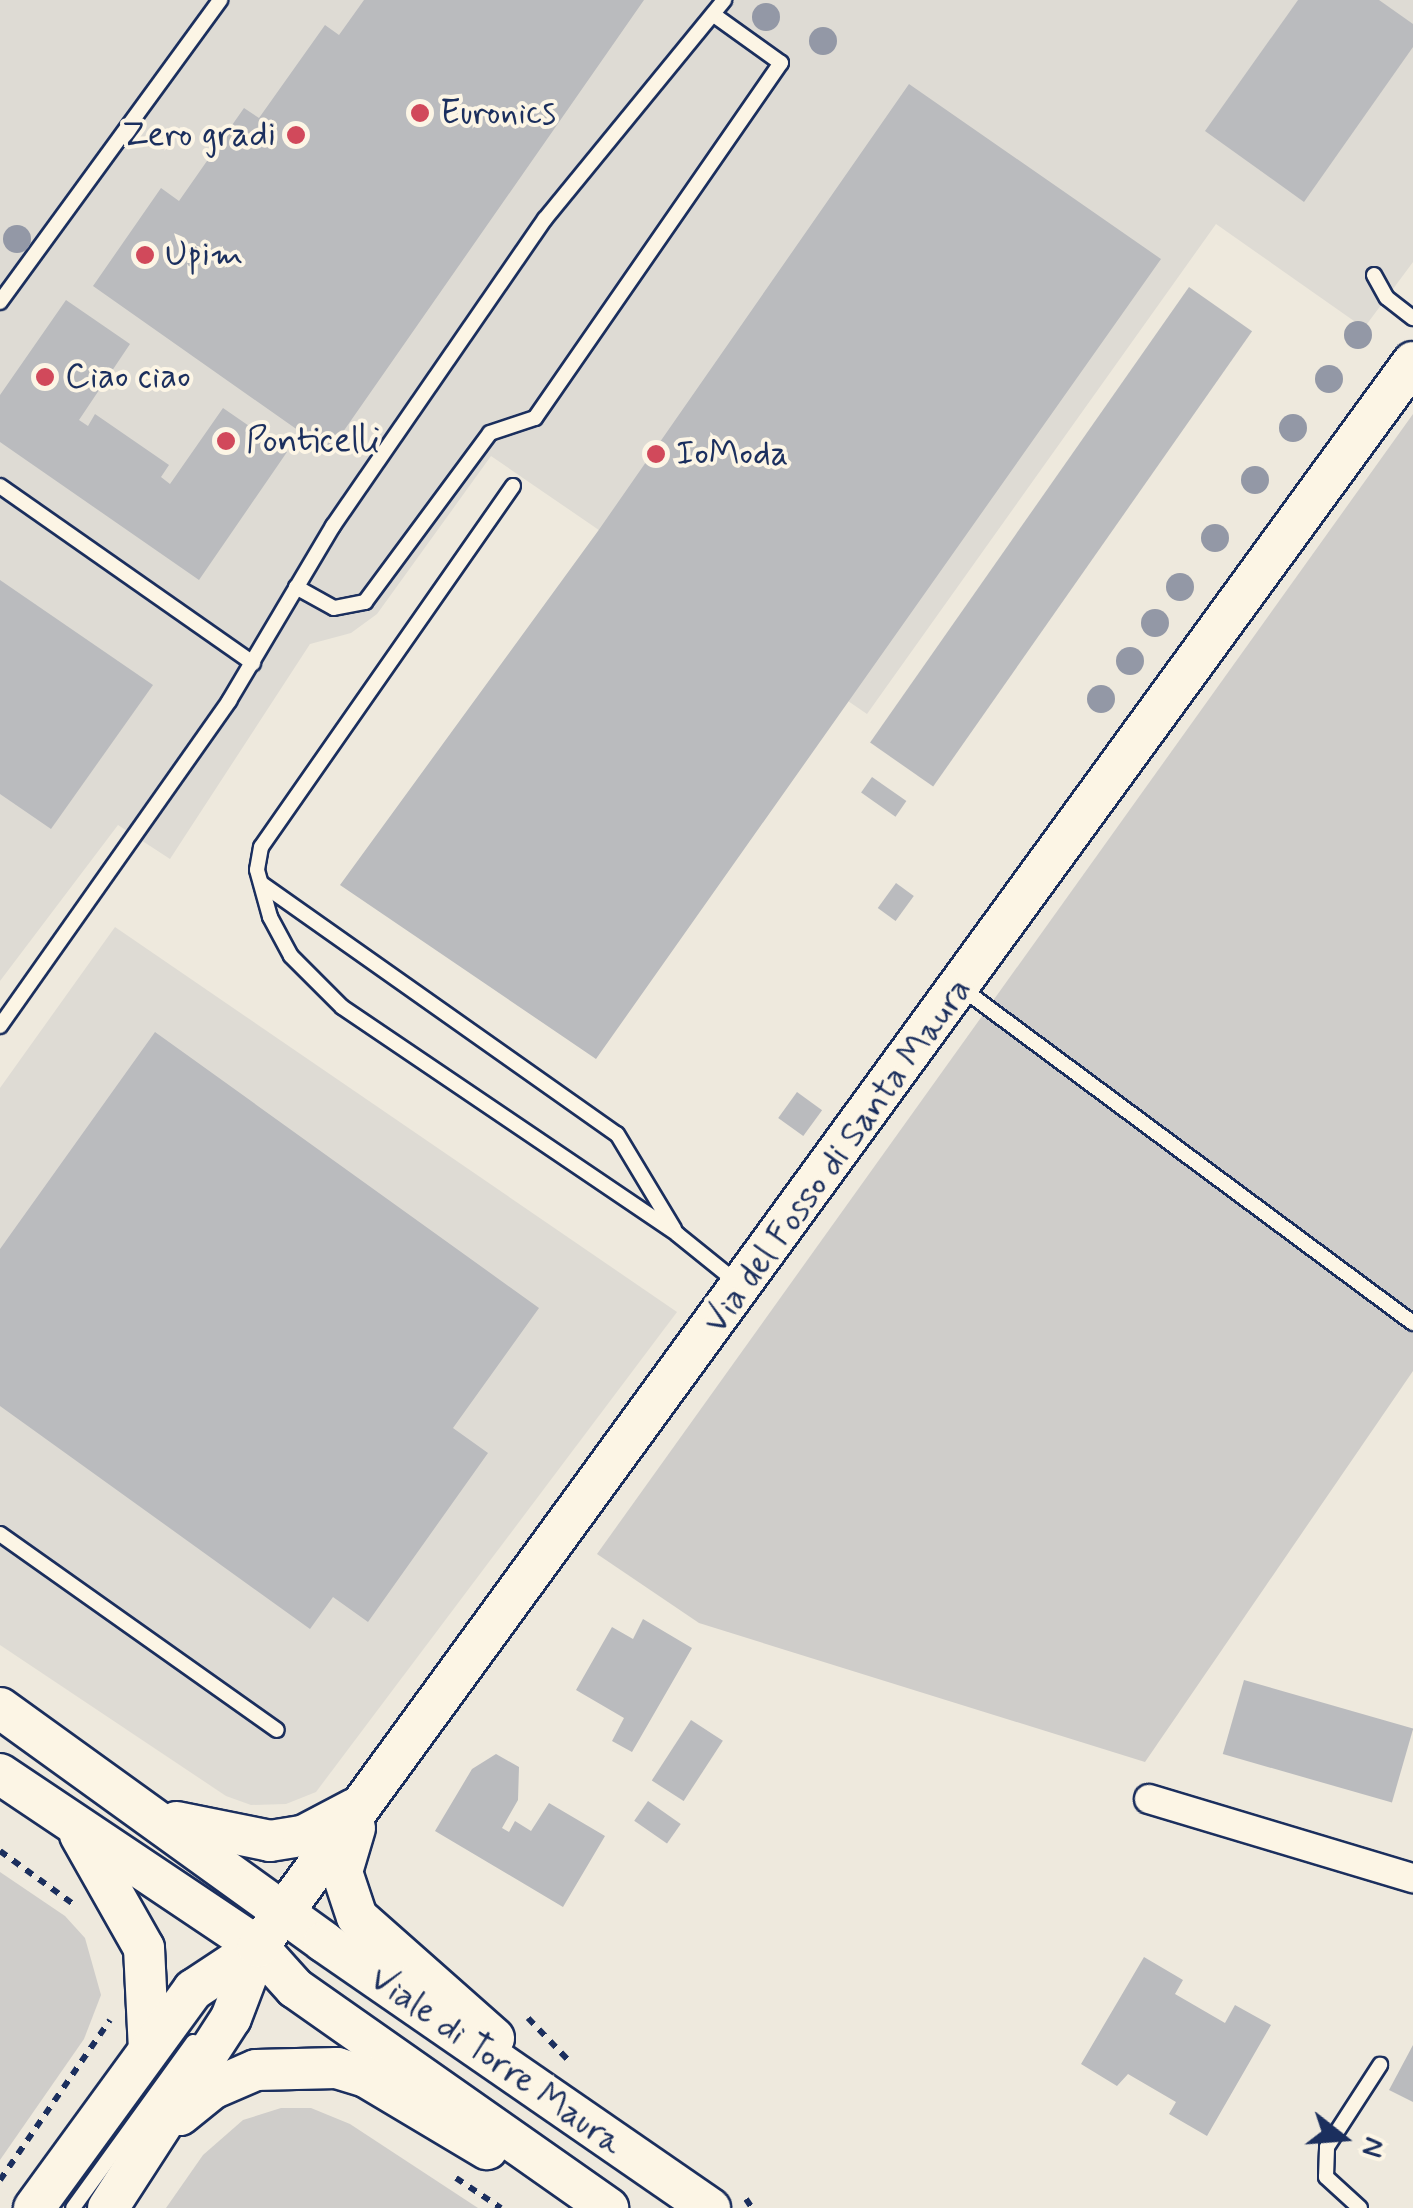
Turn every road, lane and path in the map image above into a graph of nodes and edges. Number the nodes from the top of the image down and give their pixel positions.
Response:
1 (220, 0) edge
2 (724, 0) edge
3 (714, 15) junction
4 (1374, 275) dead end
5 (0, 302) edge
6 (1413, 318) edge
7 (1413, 362) edge
8 (0, 486) edge
9 (512, 486) dead end
10 (296, 587) junction
11 (254, 664) junction
12 (262, 884) junction
13 (960, 987) junction
14 (0, 1026) edge
15 (677, 1234) junction
16 (744, 1288) junction
17 (1413, 1324) edge
18 (0, 1534) edge
19 (0, 1708) edge
20 (276, 1730) dead end
21 (0, 1774) edge
22 (1149, 1798) dead end
23 (366, 1802) junction
24 (151, 1814) junction
25 (70, 1819) junction
26 (0, 1851) edge
27 (1413, 1878) edge
28 (81, 1910) dead end
29 (283, 1913) junction
30 (258, 1947) junction
31 (520, 2012) dead end
32 (113, 2016) dead end
33 (149, 2049) junction
34 (1380, 2065) dead end
35 (577, 2070) dead end
36 (516, 2074) junction
37 (155, 2138) junction
38 (444, 2170) dead end
39 (0, 2180) edge
40 (567, 2180) junction
41 (724, 2201) edge
42 (34, 2208) edge
43 (74, 2208) edge
44 (108, 2208) edge
45 (501, 2208) edge
46 (608, 2208) edge
47 (752, 2208) edge
48 (1360, 2208) edge

1 - 5 lane
2 - 3 lane
3 - 10 lane
3 - 10 lane
4 - 6 lane
7 - 13 street, Via del Fosso di Santa Maura
8 - 11 lane
9 - 12 lane
10 - 11 lane
11 - 14 lane
12 - 15 lane
12 - 15 lane
13 - 16 street, Via del Fosso di Santa Maura
13 - 17 lane
15 - 16 lane
16 - 23 street, Via del Fosso di Santa Maura
18 - 20 lane
19 - 24 street, Viale di Torre Maura
21 - 25 street, Viale di Torre Maura
22 - 27 street
23 - 24 street
23 - 29 street, Via del Fosso di Santa Maura
23 - 36 street
24 - 29 street, Viale di Torre Maura
25 - 30 street, Viale di Torre Maura
25 - 33 street
26 - 28 path
29 - 30 street, Via del Fosso di Santa Maura
29 - 36 street, Viale di Torre Maura
30 - 33 street, Via del Fosso di Santa Maura
30 - 37 street, Via del Fosso di Santa Maura
30 - 40 street, Viale di Torre Maura
30 - 43 lane, Via del Fosso di Santa Maura
31 - 35 path
32 - 39 path
33 - 42 street, Via del Fosso di Santa Maura
34 - 48 lane
36 - 41 street, Viale di Torre Maura
37 - 40 street
37 - 44 street, Via del Fosso di Santa Maura
38 - 45 path
40 - 46 street, Viale di Torre Maura
41 - 47 path

